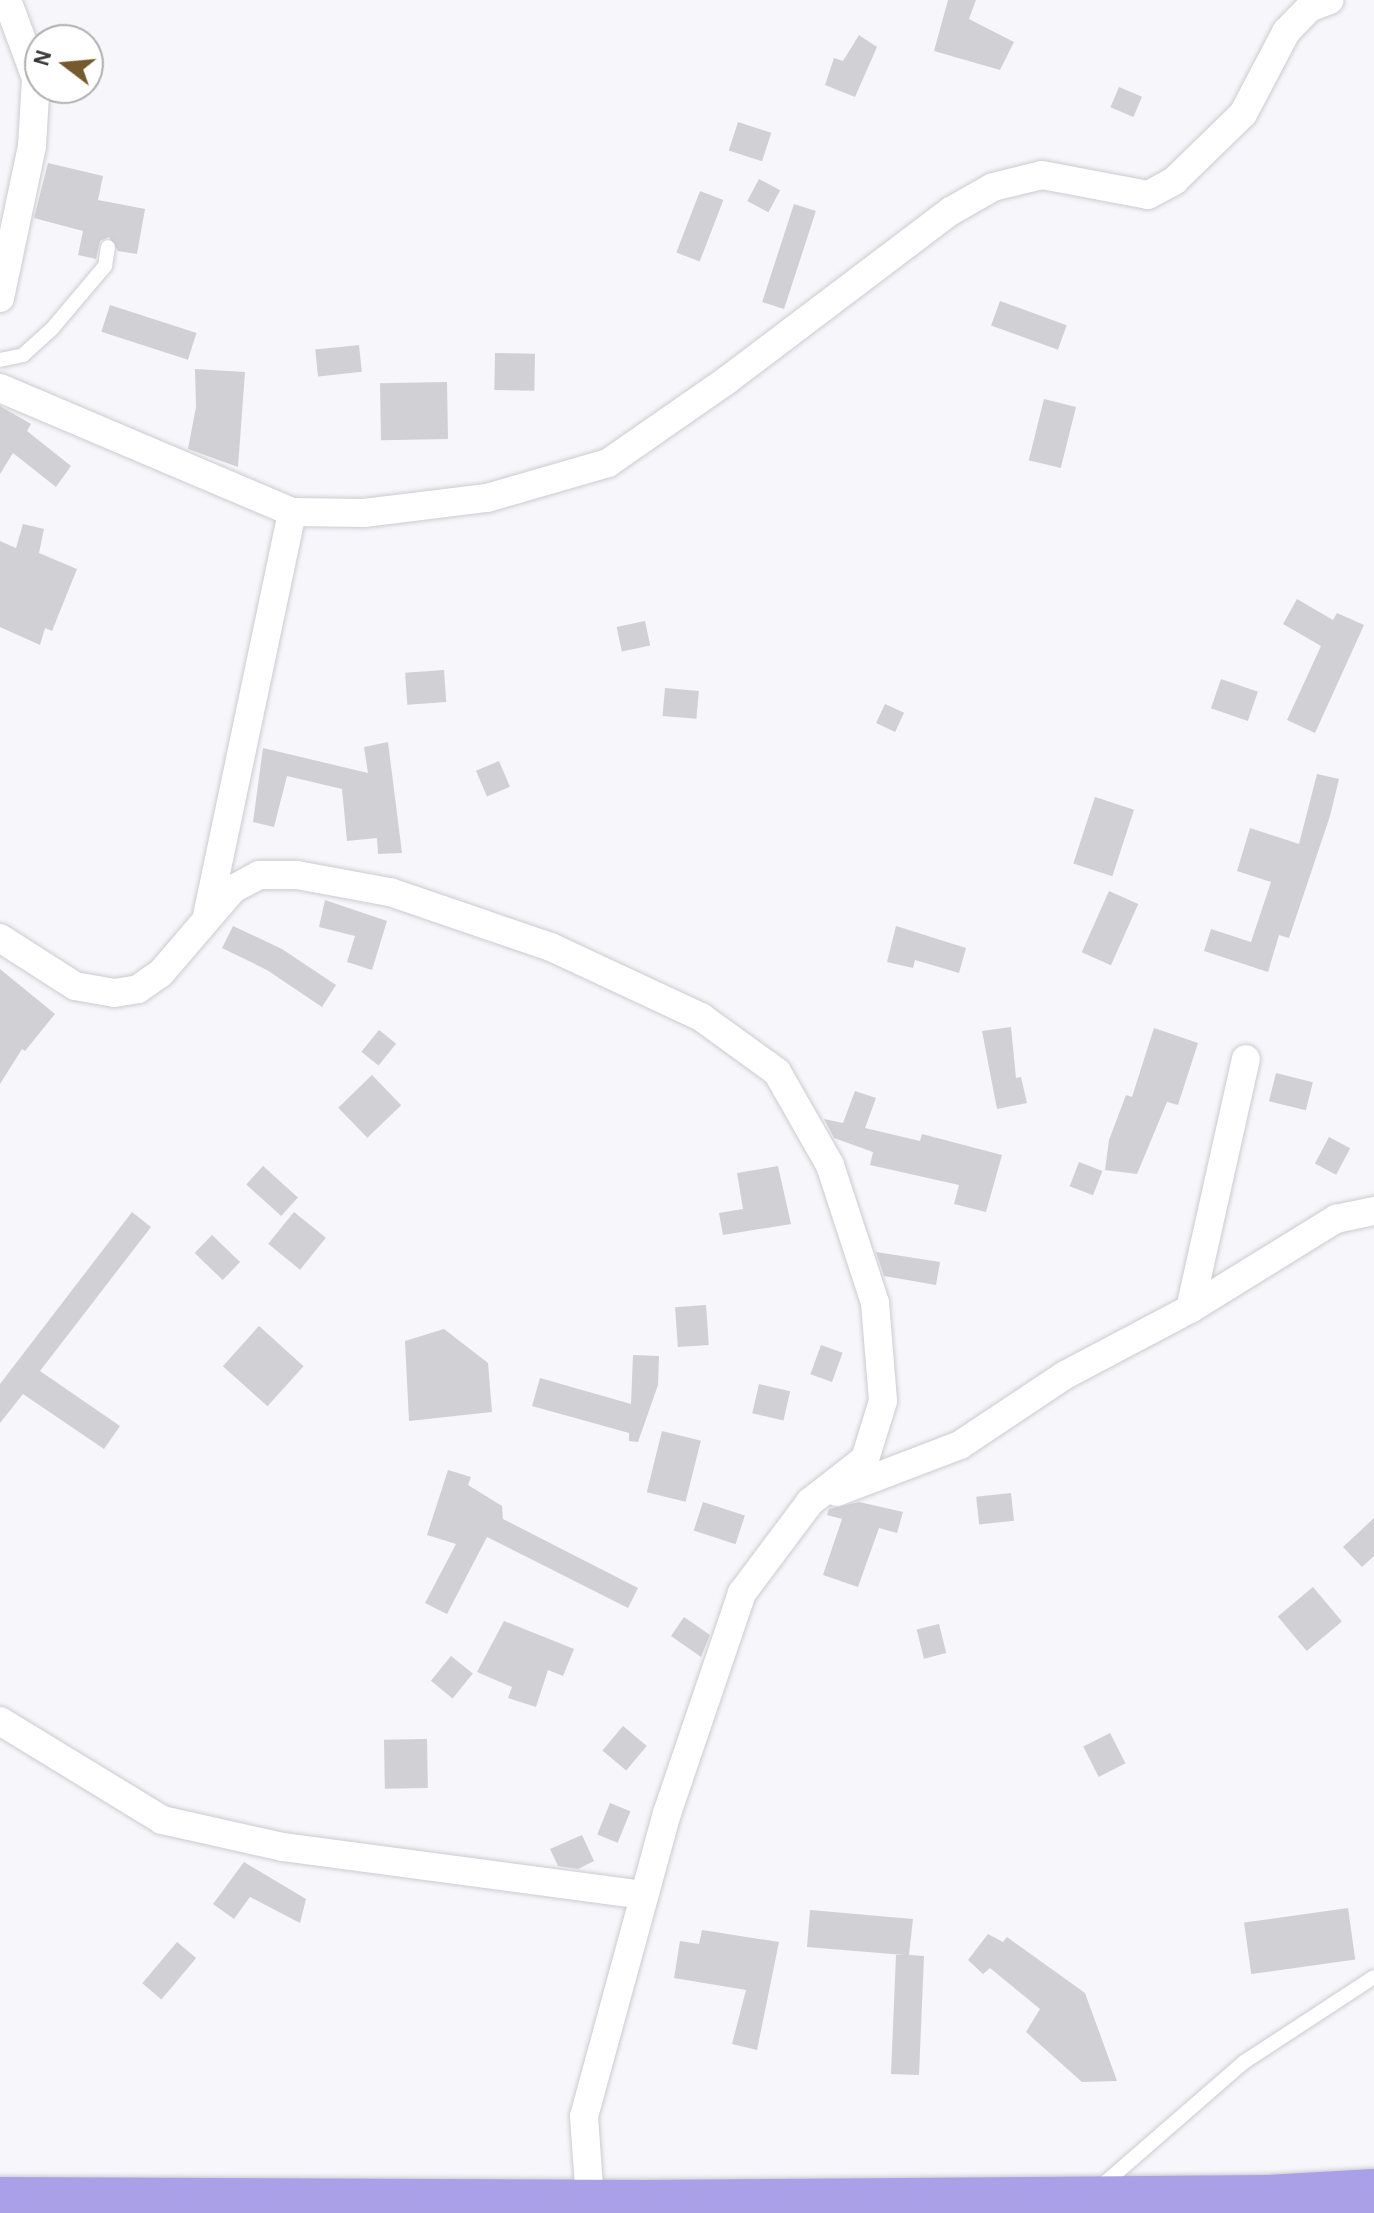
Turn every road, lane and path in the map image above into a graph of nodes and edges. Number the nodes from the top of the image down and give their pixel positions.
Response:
1 (7, 0) edge
2 (1330, 0) edge
3 (108, 247) dead end
4 (0, 298) edge
5 (0, 360) edge
6 (0, 388) edge
7 (292, 512) junction
8 (207, 916) junction
9 (0, 938) edge
10 (1246, 1059) dead end
11 (1374, 1211) edge
12 (1190, 1309) junction
13 (810, 1502) junction
14 (0, 1721) edge
15 (644, 1895) junction
16 (1374, 1977) edge
17 (1374, 2191) edge
18 (1088, 2198) junction
19 (0, 2199) edge
20 (590, 2202) junction
21 (644, 2207) edge
22 (260, 2208) edge

1 - 4 street
2 - 7 street
3 - 5 lane
6 - 7 street
7 - 8 street
8 - 9 street
8 - 13 street
10 - 12 street
11 - 12 street
12 - 13 street
13 - 15 street
14 - 15 street
15 - 20 street
16 - 18 lane
17 - 18 highway
18 - 21 highway
19 - 22 highway
20 - 21 highway
20 - 22 highway

